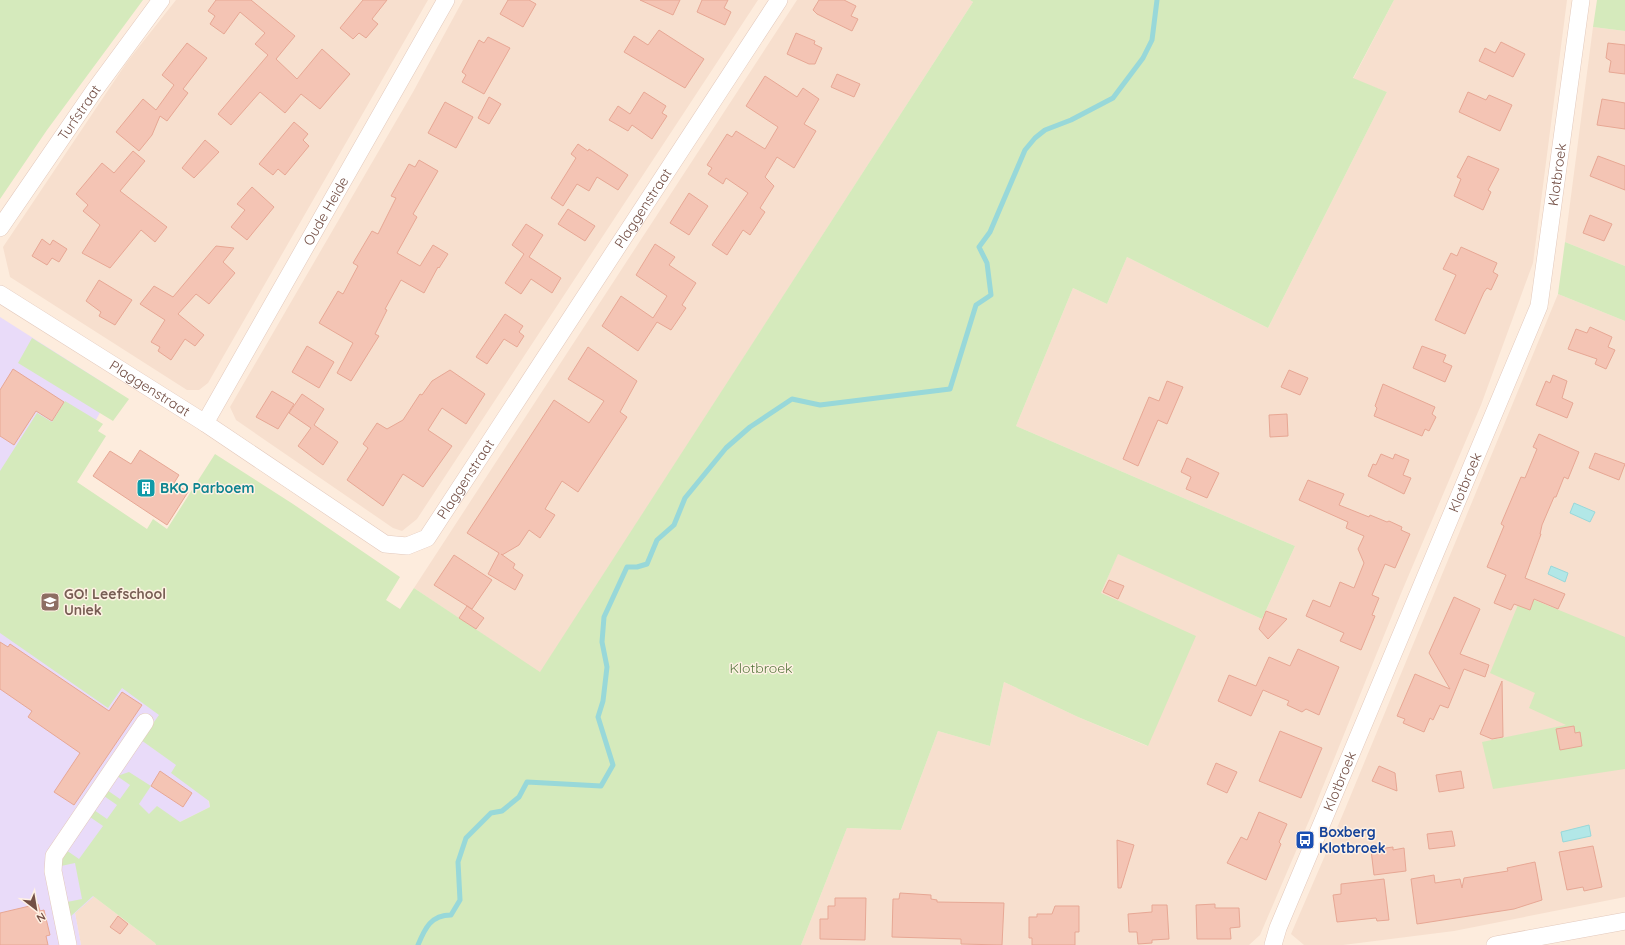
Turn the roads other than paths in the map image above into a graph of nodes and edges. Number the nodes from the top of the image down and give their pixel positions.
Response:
1 (161, 0) edge
2 (446, 0) edge
3 (779, 0) edge
4 (1581, 0) edge
5 (0, 228) edge
6 (0, 294) edge
7 (205, 423) junction
8 (144, 722) dead end
9 (1625, 921) edge
10 (68, 945) edge
11 (1273, 945) edge
12 (1495, 945) edge

1 - 5 street, Turfstraat
2 - 7 street, Oude Heide
3 - 7 street, Plaggenstraat
4 - 11 street, Klotbroek
6 - 7 street, Plaggenstraat
8 - 10 street
9 - 12 street

